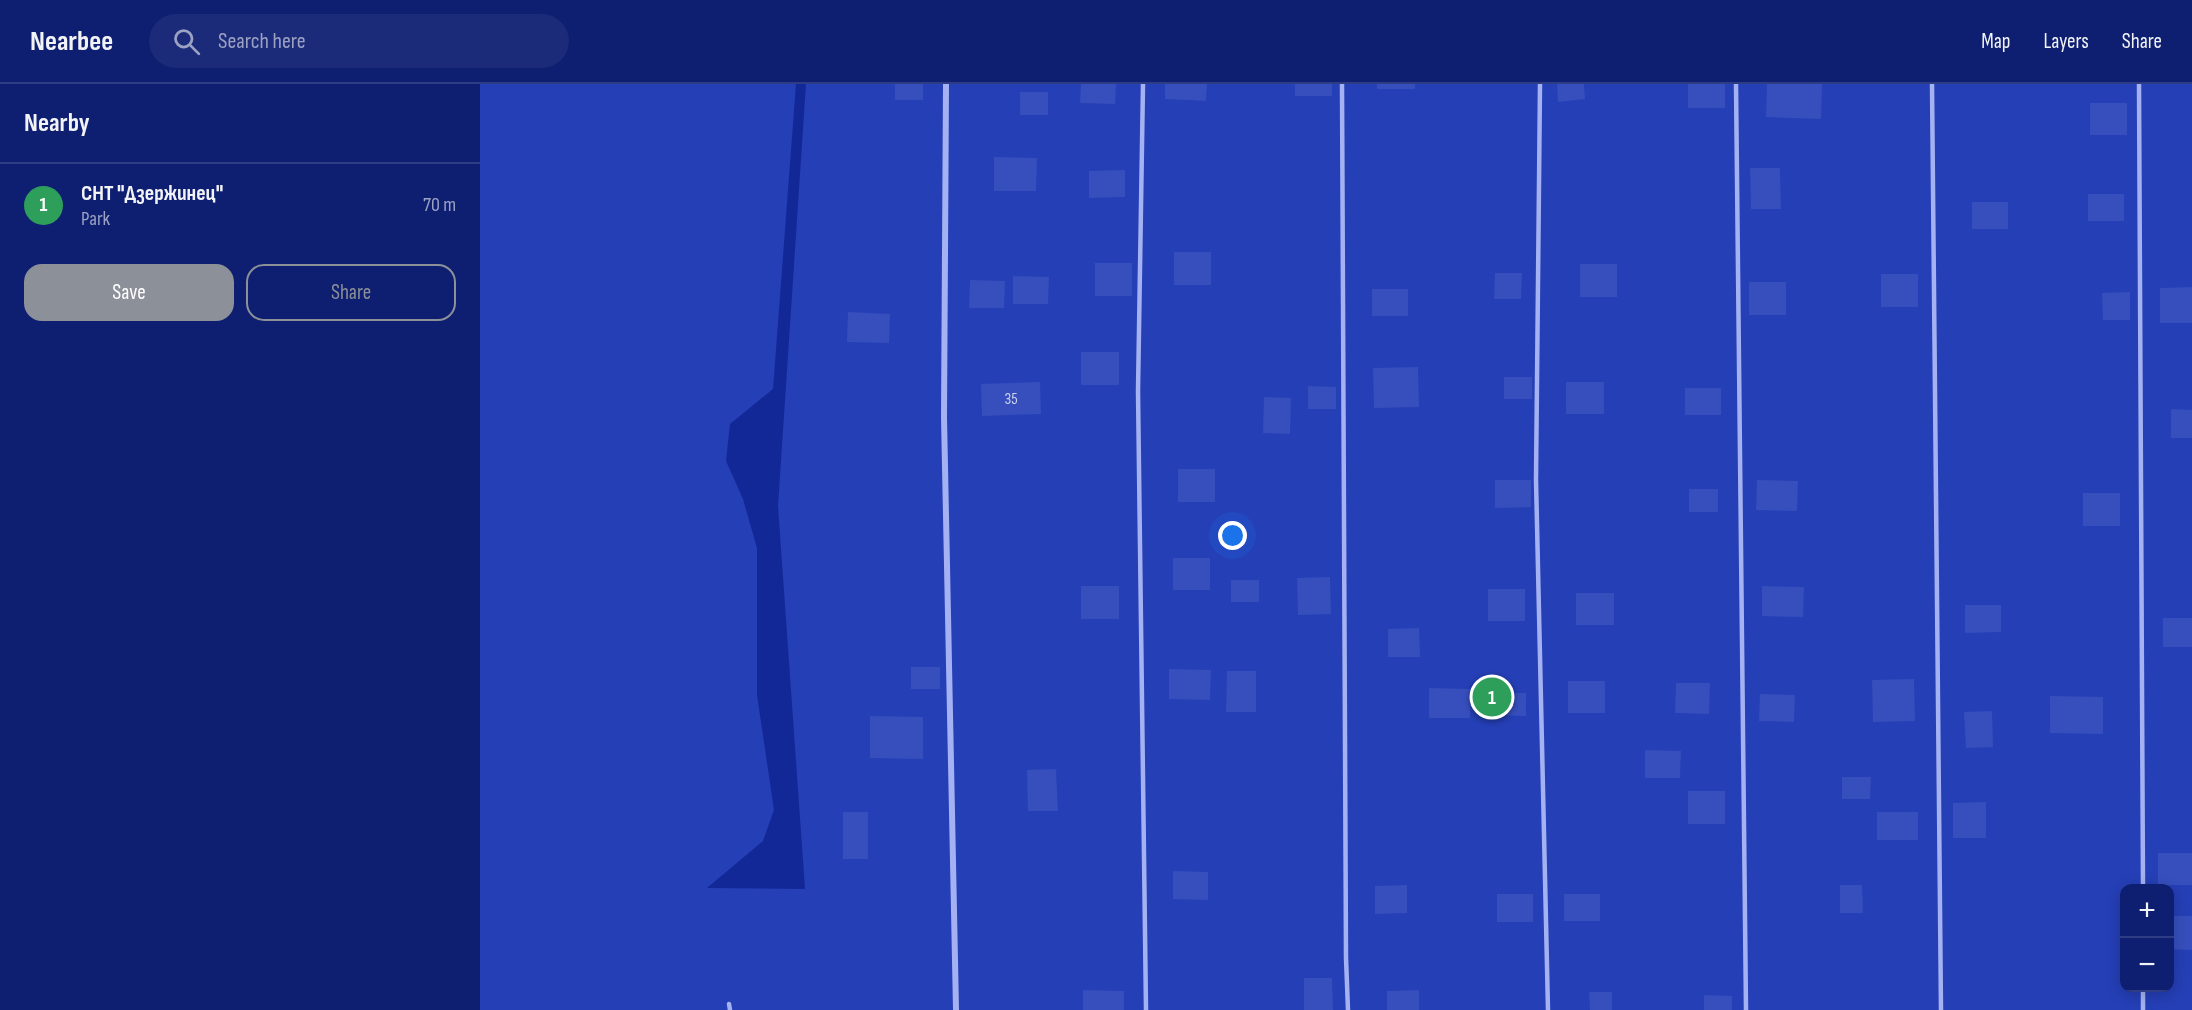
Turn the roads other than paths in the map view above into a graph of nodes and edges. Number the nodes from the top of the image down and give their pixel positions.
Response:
1 (946, 84) edge
2 (1143, 84) edge
3 (1342, 84) edge
4 (1540, 84) edge
5 (1736, 84) edge
6 (1932, 84) edge
7 (2139, 84) edge
8 (2143, 884) edge
9 (2143, 992) edge
10 (729, 1004) dead end
11 (730, 1010) edge
12 (956, 1010) edge
13 (1146, 1010) edge
14 (1348, 1010) edge
15 (1548, 1010) edge
16 (1746, 1010) edge
17 (1941, 1010) edge
18 (2143, 1010) edge

1 - 12 street
2 - 13 lane
3 - 14 lane
4 - 15 lane
5 - 16 lane
6 - 17 lane
7 - 8 lane
9 - 18 lane
10 - 11 lane

